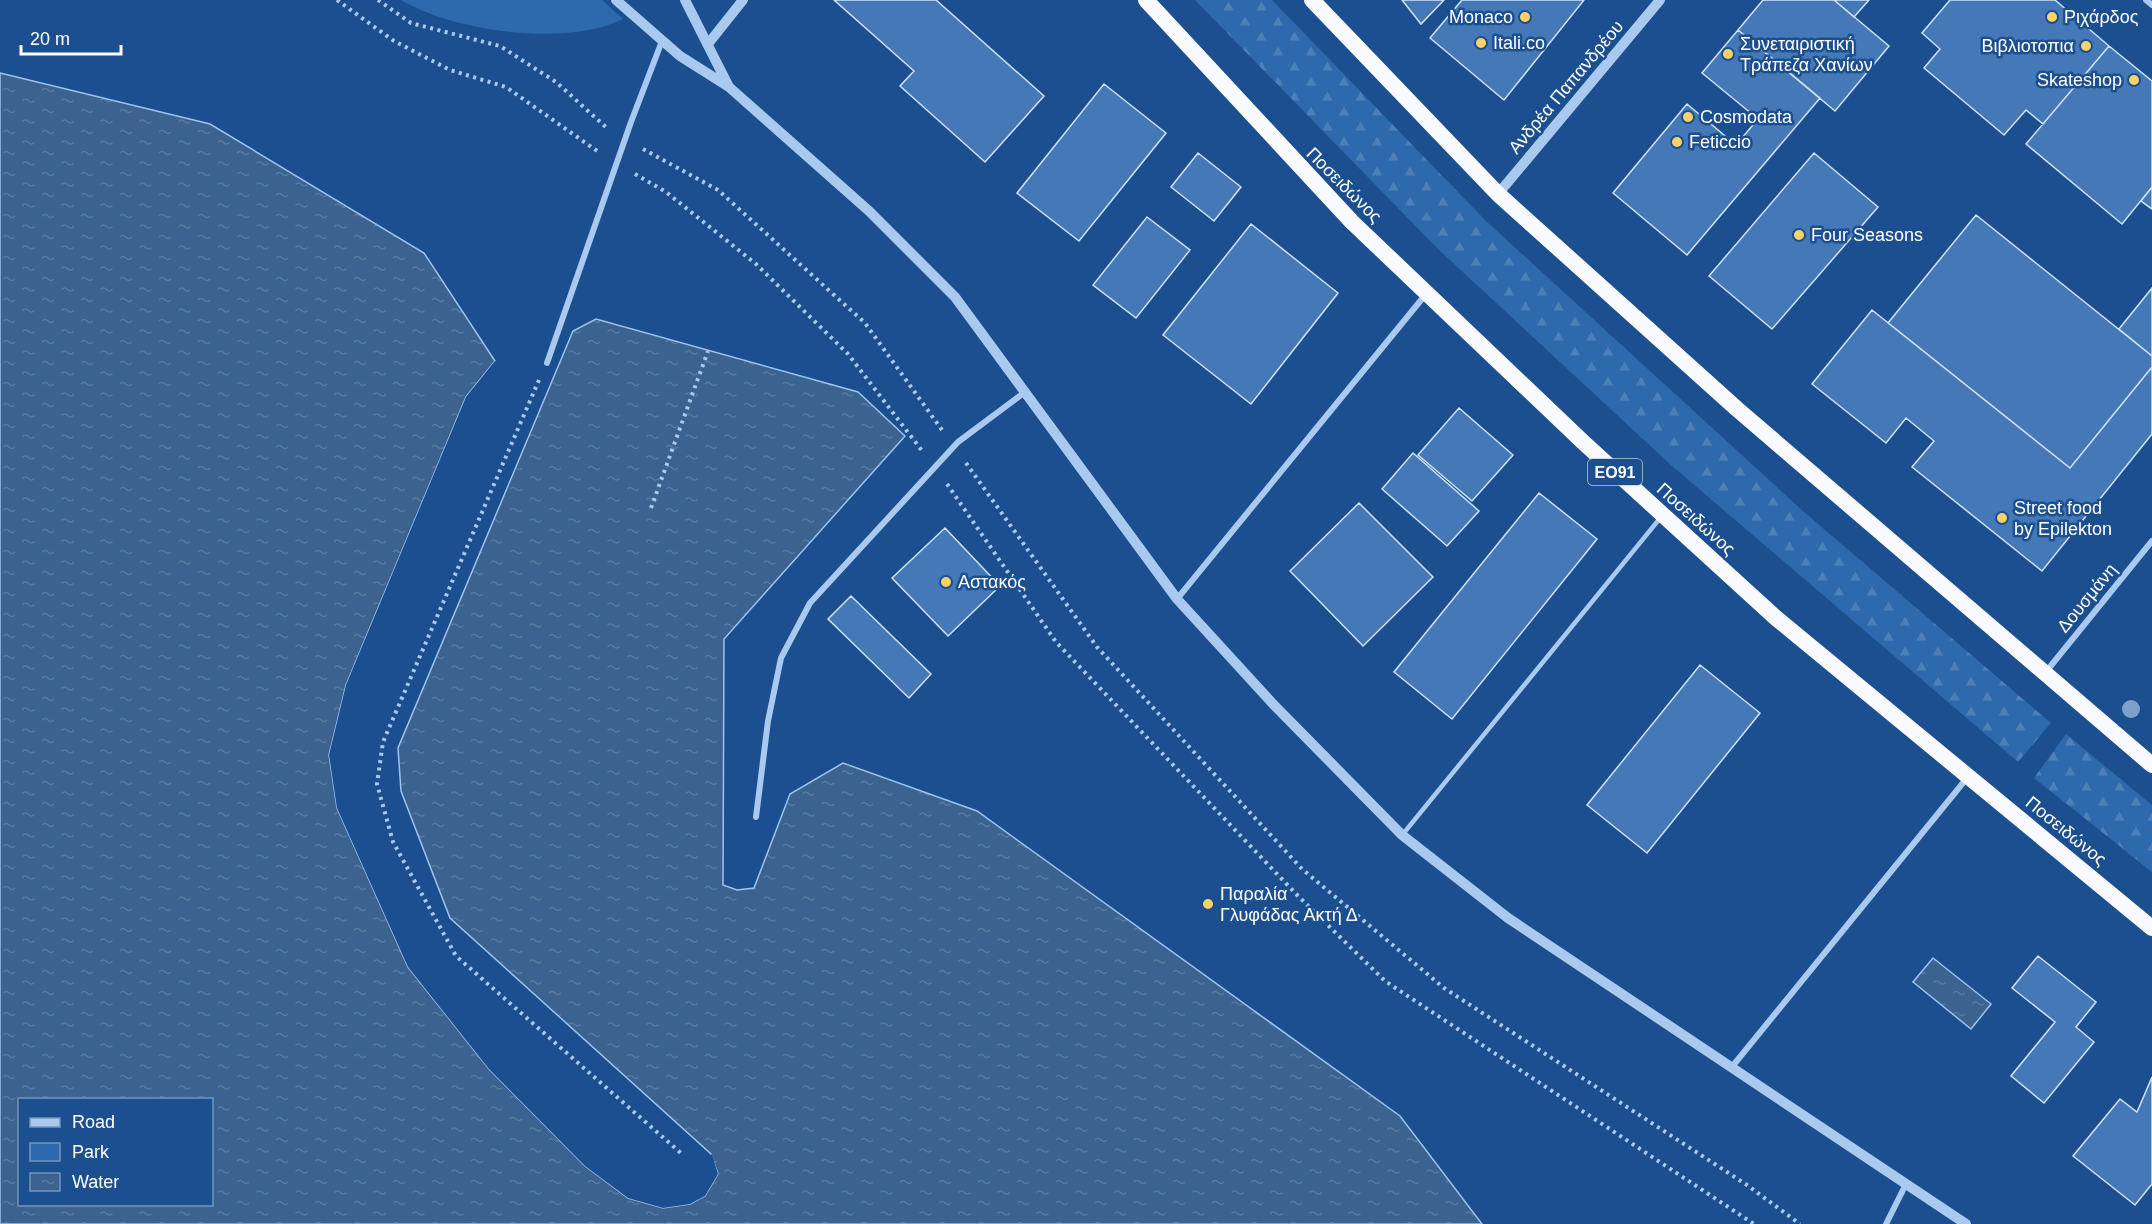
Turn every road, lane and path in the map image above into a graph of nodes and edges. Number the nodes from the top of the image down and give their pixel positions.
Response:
1 (337, 0) edge
2 (378, 0) edge
3 (616, 0) edge
4 (685, 0) edge
5 (743, 0) edge
6 (1146, 0) edge
7 (1312, 0) edge
8 (1660, 0) edge
9 (2146, 0) edge
10 (2152, 5) edge
11 (662, 41) junction
12 (708, 44) junction
13 (729, 87) junction
14 (625, 139) junction
15 (616, 163) junction
16 (1498, 194) junction
17 (1426, 294) junction
18 (708, 351) dead end
19 (547, 363) joint
20 (1025, 392) junction
21 (954, 447) junction
22 (935, 468) junction
23 (651, 508) dead end
24 (1663, 515) junction
25 (2152, 541) edge
26 (1177, 599) junction
27 (2045, 674) junction
28 (2152, 765) edge
29 (1968, 778) junction
30 (756, 817) dead end
31 (1402, 835) junction
32 (2152, 928) edge
33 (1730, 1068) junction
34 (682, 1154) dead end
35 (1906, 1184) junction
36 (1754, 1224) edge
37 (1800, 1224) edge
38 (1886, 1224) edge
39 (1966, 1224) edge

1 - 15 path
2 - 14 path
3 - 11 street
4 - 12 street
5 - 12 street
6 - 17 highway, Ποσειδώνος / ΕΟ91
7 - 16 highway
8 - 16 street, Ανδρέα Παπανδρέου
9 - 10 street
11 - 13 street
11 - 14 street
12 - 13 street
13 - 20 street
14 - 15 street
14 - 21 path
15 - 19 street
15 - 22 path
16 - 27 highway
17 - 24 highway, Ποσειδώνος / ΕΟ91
17 - 26 street
18 - 23 path
19 - 34 path
20 - 21 street
20 - 26 street
21 - 22 street
21 - 37 path
22 - 30 street
22 - 36 path
24 - 29 highway, Ποσειδώνος / ΕΟ91
24 - 31 lane
25 - 27 street, Δουσμάνη
26 - 31 street
27 - 28 highway
29 - 32 highway, Ποσειδώνος / ΕΟ91
29 - 33 street
31 - 33 street
33 - 35 street
35 - 38 street
35 - 39 street

